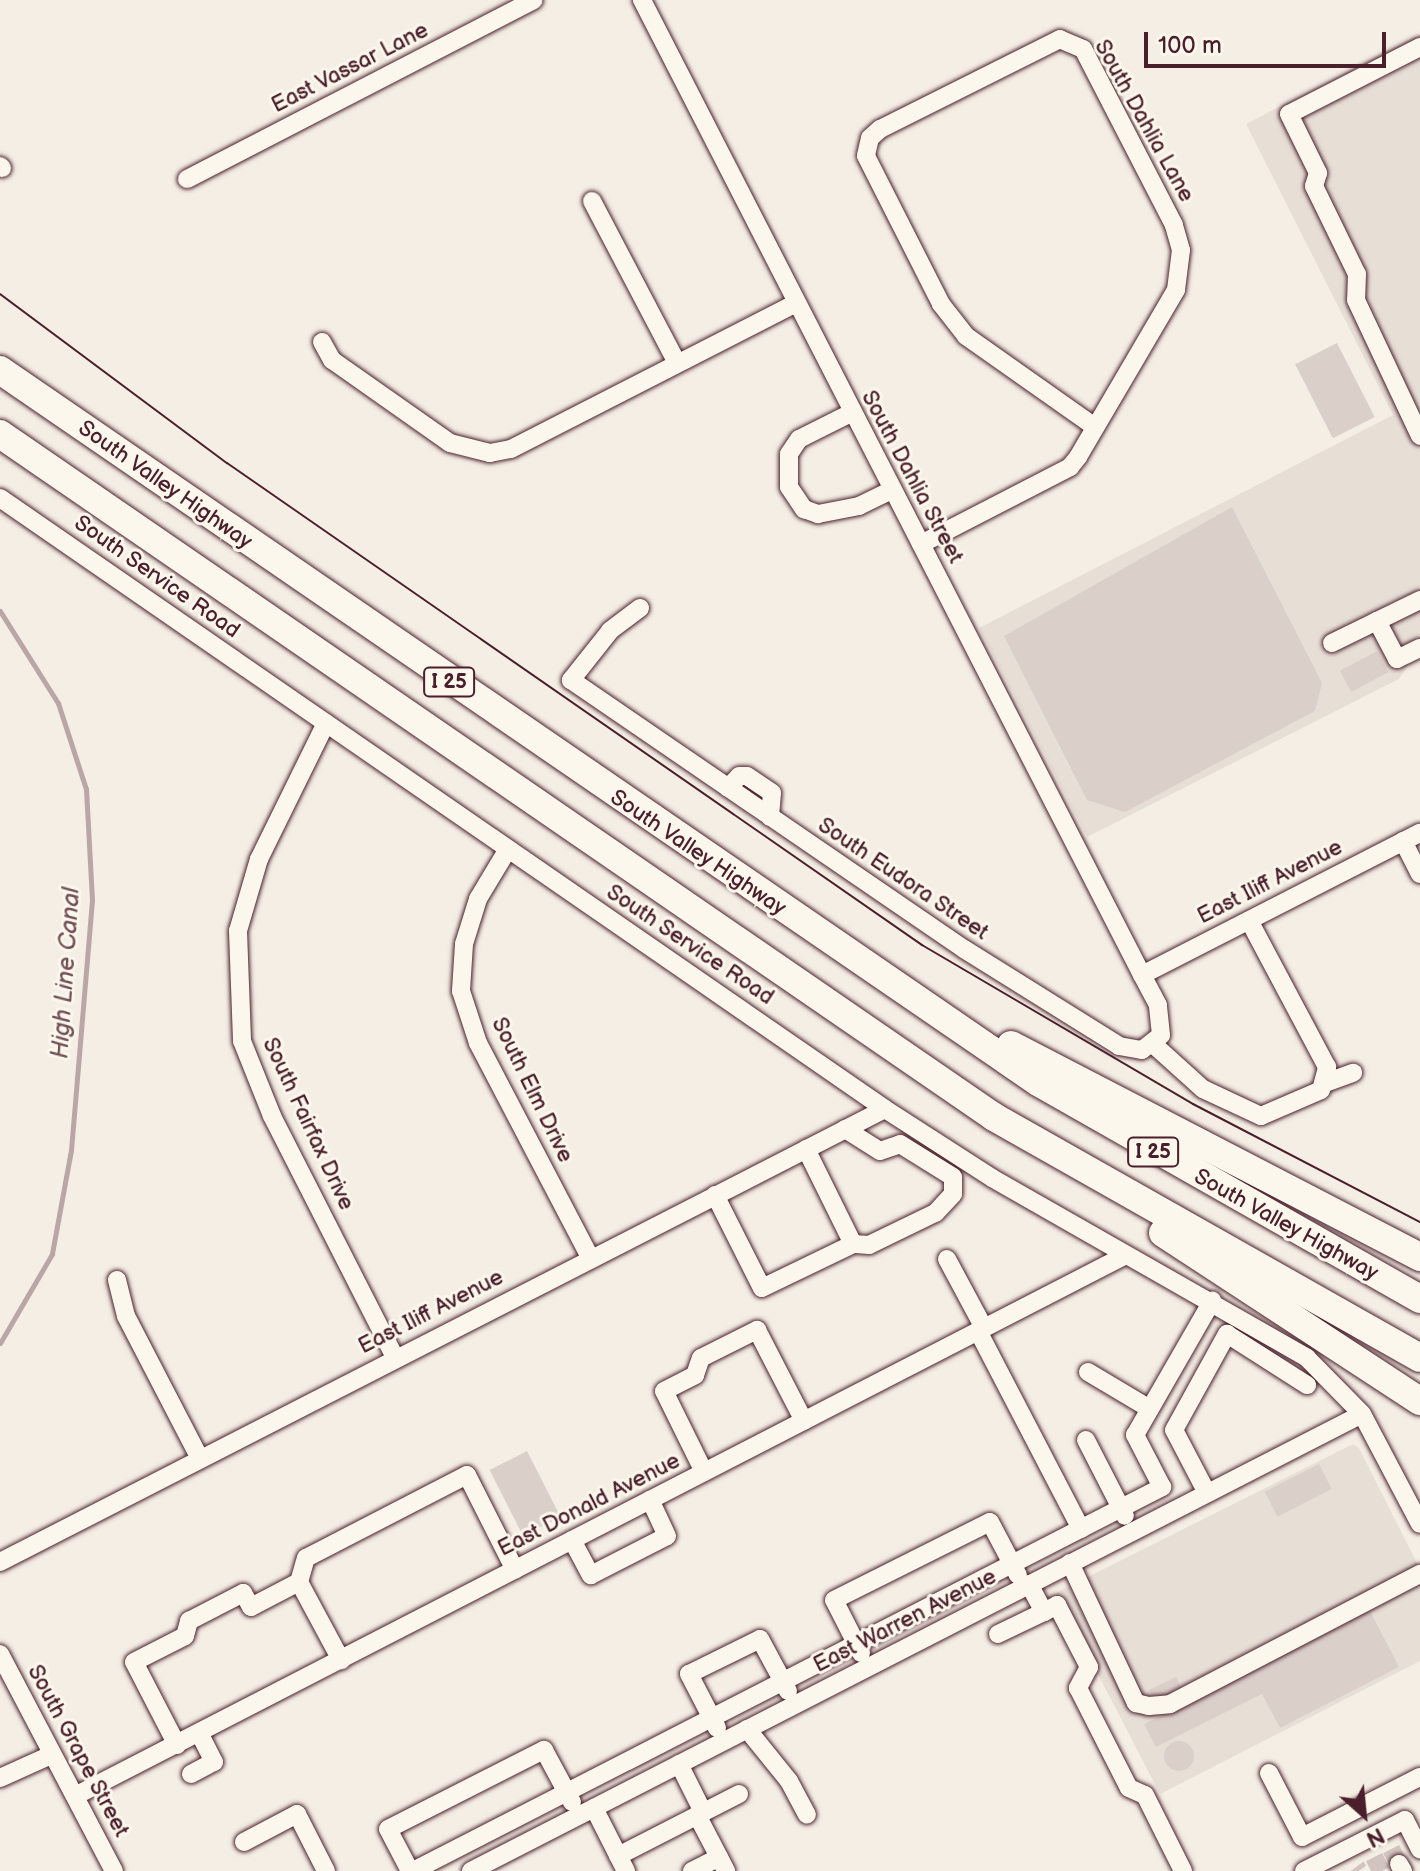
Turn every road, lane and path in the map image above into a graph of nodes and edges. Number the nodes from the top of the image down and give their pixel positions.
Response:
1 (534, 0) edge
2 (642, 0) edge
3 (1420, 47) edge
4 (187, 179) dead end
5 (592, 201) dead end
6 (796, 303) junction
7 (322, 342) dead end
8 (677, 363) junction
9 (1, 371) edge
10 (851, 413) junction
11 (1095, 427) junction
12 (0, 434) edge
13 (1420, 436) edge
14 (892, 490) junction
15 (0, 498) edge
16 (921, 544) junction
17 (1420, 600) edge
18 (640, 608) dead end
19 (1377, 621) junction
20 (1332, 643) dead end
21 (1420, 648) edge
22 (326, 723) junction
23 (1412, 837) edge
24 (508, 849) junction
25 (1420, 874) edge
26 (1249, 920) junction
27 (1142, 975) junction
28 (896, 988) junction
29 (1153, 1044) junction
30 (1353, 1073) dead end
31 (1325, 1083) junction
32 (885, 1109) junction
33 (994, 1117) junction
34 (845, 1129) junction
35 (806, 1149) junction
36 (965, 1160) junction
37 (953, 1177) junction
38 (715, 1195) junction
39 (853, 1244) junction
40 (1126, 1255) junction
41 (590, 1257) junction
42 (1420, 1257) edge
43 (947, 1259) dead end
44 (117, 1280) dead end
45 (1420, 1299) edge
46 (1212, 1301) junction
47 (1240, 1317) junction
48 (981, 1329) junction
49 (1230, 1336) junction
50 (395, 1357) junction
51 (1307, 1358) junction
52 (1420, 1358) edge
53 (1088, 1372) dead end
54 (1420, 1401) edge
55 (1150, 1409) junction
56 (1362, 1414) junction
57 (804, 1421) junction
58 (1086, 1440) dead end
59 (199, 1457) junction
60 (704, 1472) junction
61 (1160, 1488) junction
62 (1207, 1493) junction
63 (650, 1500) junction
64 (1121, 1508) junction
65 (1171, 1511) junction
66 (1420, 1524) edge
67 (1077, 1531) junction
68 (1133, 1531) junction
69 (572, 1540) junction
70 (1078, 1559) junction
71 (0, 1562) edge
72 (1012, 1564) junction
73 (515, 1570) junction
74 (1420, 1574) edge
75 (299, 1582) junction
76 (1027, 1585) junction
77 (1044, 1612) junction
78 (998, 1634) dead end
79 (856, 1644) junction
80 (0, 1654) edge
81 (341, 1660) junction
82 (868, 1667) junction
83 (783, 1682) junction
84 (794, 1705) junction
85 (712, 1718) junction
86 (747, 1729) junction
87 (199, 1733) junction
88 (724, 1741) junction
89 (177, 1745) junction
90 (51, 1755) junction
91 (679, 1764) junction
92 (1269, 1773) dead end
93 (191, 1774) dead end
94 (1420, 1777) edge
95 (0, 1778) edge
96 (567, 1792) junction
97 (739, 1794) dead end
98 (75, 1796) junction
99 (586, 1812) junction
100 (700, 1814) junction
101 (807, 1815) dead end
102 (1413, 1816) edge
103 (1382, 1831) junction
104 (1365, 1840) junction
105 (244, 1842) dead end
106 (1420, 1849) edge
107 (1374, 1857) tunnel mouth
108 (1398, 1861) tunnel mouth
109 (622, 1864) edge
110 (723, 1864) edge
111 (1325, 1864) edge
112 (1356, 1867) dead end
113 (114, 1871) edge
114 (326, 1871) edge
115 (411, 1871) edge
116 (471, 1871) edge
117 (692, 1871) edge
118 (1183, 1871) edge

1 - 4 street, East Vassar Lane
2 - 6 street, South Dahlia Street
3 - 13 street
5 - 8 street
6 - 8 street
6 - 10 street, South Dahlia Street
7 - 8 street
9 - 28 highway, South Valley Highway / I 25
10 - 14 street, South Dahlia Street
10 - 14 street
11 - 11 street, South Dahlia Lane
11 - 16 street, South Dahlia Lane
12 - 33 highway, I 25
14 - 16 street, South Dahlia Street
15 - 22 street, South Service Road
16 - 27 street, South Dahlia Street
17 - 19 street
18 - 29 street, South Eudora Street
19 - 20 street
19 - 21 street
22 - 24 street, South Service Road
22 - 50 street, South Fairfax Drive
23 - 25 street
23 - 26 street, East Iliff Avenue
24 - 32 street, South Service Road
24 - 41 street, South Elm Drive
26 - 27 street, East Iliff Avenue
26 - 31 street
27 - 29 street
28 - 42 highway
28 - 45 highway, South Valley Highway / I 25
29 - 31 street
30 - 31 street
32 - 34 street, East Iliff Avenue
32 - 36 street, South Service Road
33 - 52 highway, I 25
33 - 54 highway
34 - 35 street, East Iliff Avenue
34 - 37 street
35 - 38 street, East Iliff Avenue
35 - 39 street
36 - 37 street
36 - 40 street, South Service Road
37 - 39 street
38 - 39 street
38 - 41 street, East Iliff Avenue
40 - 46 street, South Service Road
40 - 48 street, East Donald Avenue
41 - 50 street, East Iliff Avenue
43 - 48 street
44 - 59 street
46 - 47 street, South Service Road
46 - 55 street
47 - 49 street
47 - 51 street, South Service Road
48 - 57 street, East Donald Avenue
48 - 67 street
49 - 51 street
49 - 62 street
50 - 59 street, East Iliff Avenue
51 - 56 street, South Service Road
53 - 55 street
55 - 61 street
56 - 62 street, East Warren Avenue
56 - 66 street
57 - 60 street, East Donald Avenue
57 - 60 street
58 - 64 street
59 - 71 street, East Iliff Avenue
60 - 63 street, East Donald Avenue
61 - 64 street
61 - 65 street
62 - 65 street, East Warren Avenue
63 - 69 street, East Donald Avenue
63 - 69 street
64 - 67 street
64 - 68 street
65 - 68 street, East Warren Avenue
67 - 70 street
67 - 72 street
68 - 70 street, East Warren Avenue
69 - 73 street, East Donald Avenue
70 - 74 street
70 - 76 street, East Warren Avenue
72 - 76 street
72 - 79 street
72 - 79 street
73 - 75 street
73 - 81 street, East Donald Avenue
75 - 81 street
75 - 89 street
76 - 77 street
76 - 82 street, East Warren Avenue
77 - 78 street
77 - 118 street
79 - 82 street
79 - 83 street
80 - 90 street, South Grape Street
81 - 87 street, East Donald Avenue
82 - 84 street, East Warren Avenue
83 - 84 street
83 - 85 street
83 - 85 street
84 - 86 street, East Warren Avenue
85 - 88 street
85 - 96 street
86 - 88 street, East Warren Avenue
86 - 101 street
87 - 89 street, East Donald Avenue
87 - 93 street
88 - 91 street, East Warren Avenue
89 - 98 street, East Donald Avenue
90 - 95 street
90 - 98 street, South Grape Street
91 - 99 street, East Warren Avenue
91 - 100 street
92 - 94 street
96 - 99 street
96 - 115 street
96 - 115 street
97 - 100 street
98 - 113 street, South Grape Street
99 - 109 street
99 - 116 street, East Warren Avenue
100 - 109 street
100 - 110 street
102 - 103 street
102 - 106 street
103 - 104 street
103 - 108 street
104 - 107 street
104 - 111 street
105 - 114 street
110 - 117 street
111 - 112 street

